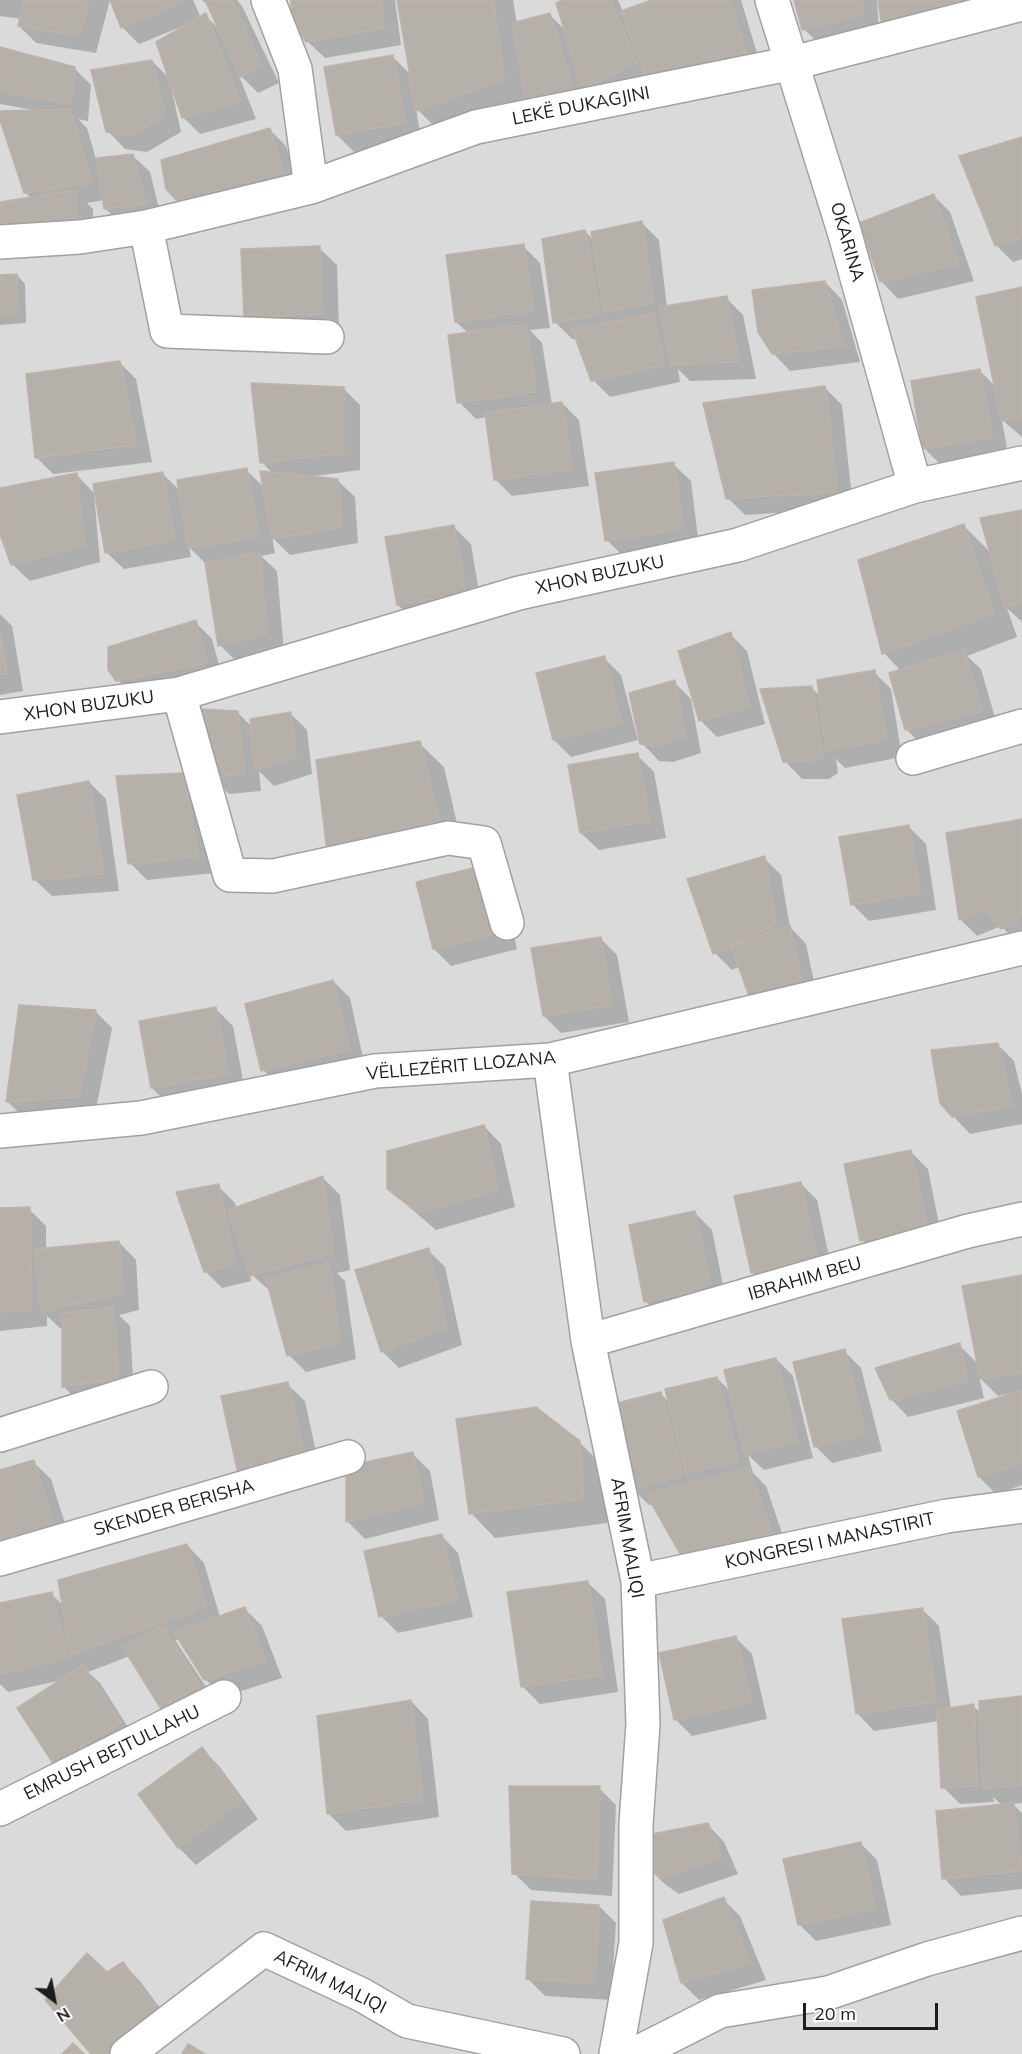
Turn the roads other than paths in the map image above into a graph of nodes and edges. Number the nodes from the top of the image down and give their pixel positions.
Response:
1 (268, 0) edge
2 (772, 0) edge
3 (1022, 4) edge
4 (794, 63) junction
5 (311, 187) junction
6 (146, 227) junction
7 (0, 242) edge
8 (327, 336) dead end
9 (1022, 463) edge
10 (915, 486) junction
11 (179, 694) junction
12 (0, 717) edge
13 (1022, 726) edge
14 (913, 759) dead end
15 (507, 923) dead end
16 (1022, 948) edge
17 (550, 1060) junction
18 (0, 1131) edge
19 (1022, 1219) edge
20 (588, 1341) junction
21 (151, 1387) dead end
22 (0, 1435) edge
23 (348, 1457) dead end
24 (1022, 1506) edge
25 (0, 1559) edge
26 (638, 1581) junction
27 (224, 1697) dead end
28 (0, 1809) edge
29 (1022, 1933) edge
30 (127, 2054) edge
31 (563, 2054) edge
32 (616, 2054) edge
33 (635, 2054) edge

1 - 5 street
2 - 4 street, OKARINA
3 - 4 street, LEKË DUKAGJINI
4 - 5 street, LEKË DUKAGJINI
4 - 10 street, OKARINA
5 - 6 street, LEKË DUKAGJINI
6 - 7 street, LEKË DUKAGJINI
6 - 8 street
9 - 10 street, XHON BUZUKU
10 - 11 street, XHON BUZUKU
11 - 12 street, XHON BUZUKU
11 - 15 street, XHON BUZUKU
13 - 14 street
16 - 17 street, VËLLEZËRIT LLOZANA
17 - 18 street, VËLLEZËRIT LLOZANA
17 - 20 street, AFRIM MALIQI
19 - 20 street, IBRAHIM BEU
20 - 26 street, AFRIM MALIQI
21 - 22 street
23 - 25 street, SKENDER BERISHA
24 - 26 street, KONGRESI I MANASTIRIT
26 - 32 street, AFRIM MALIQI
27 - 28 street, EMRUSH BEJTULLAHU
29 - 33 street
30 - 31 street, AFRIM MALIQI

